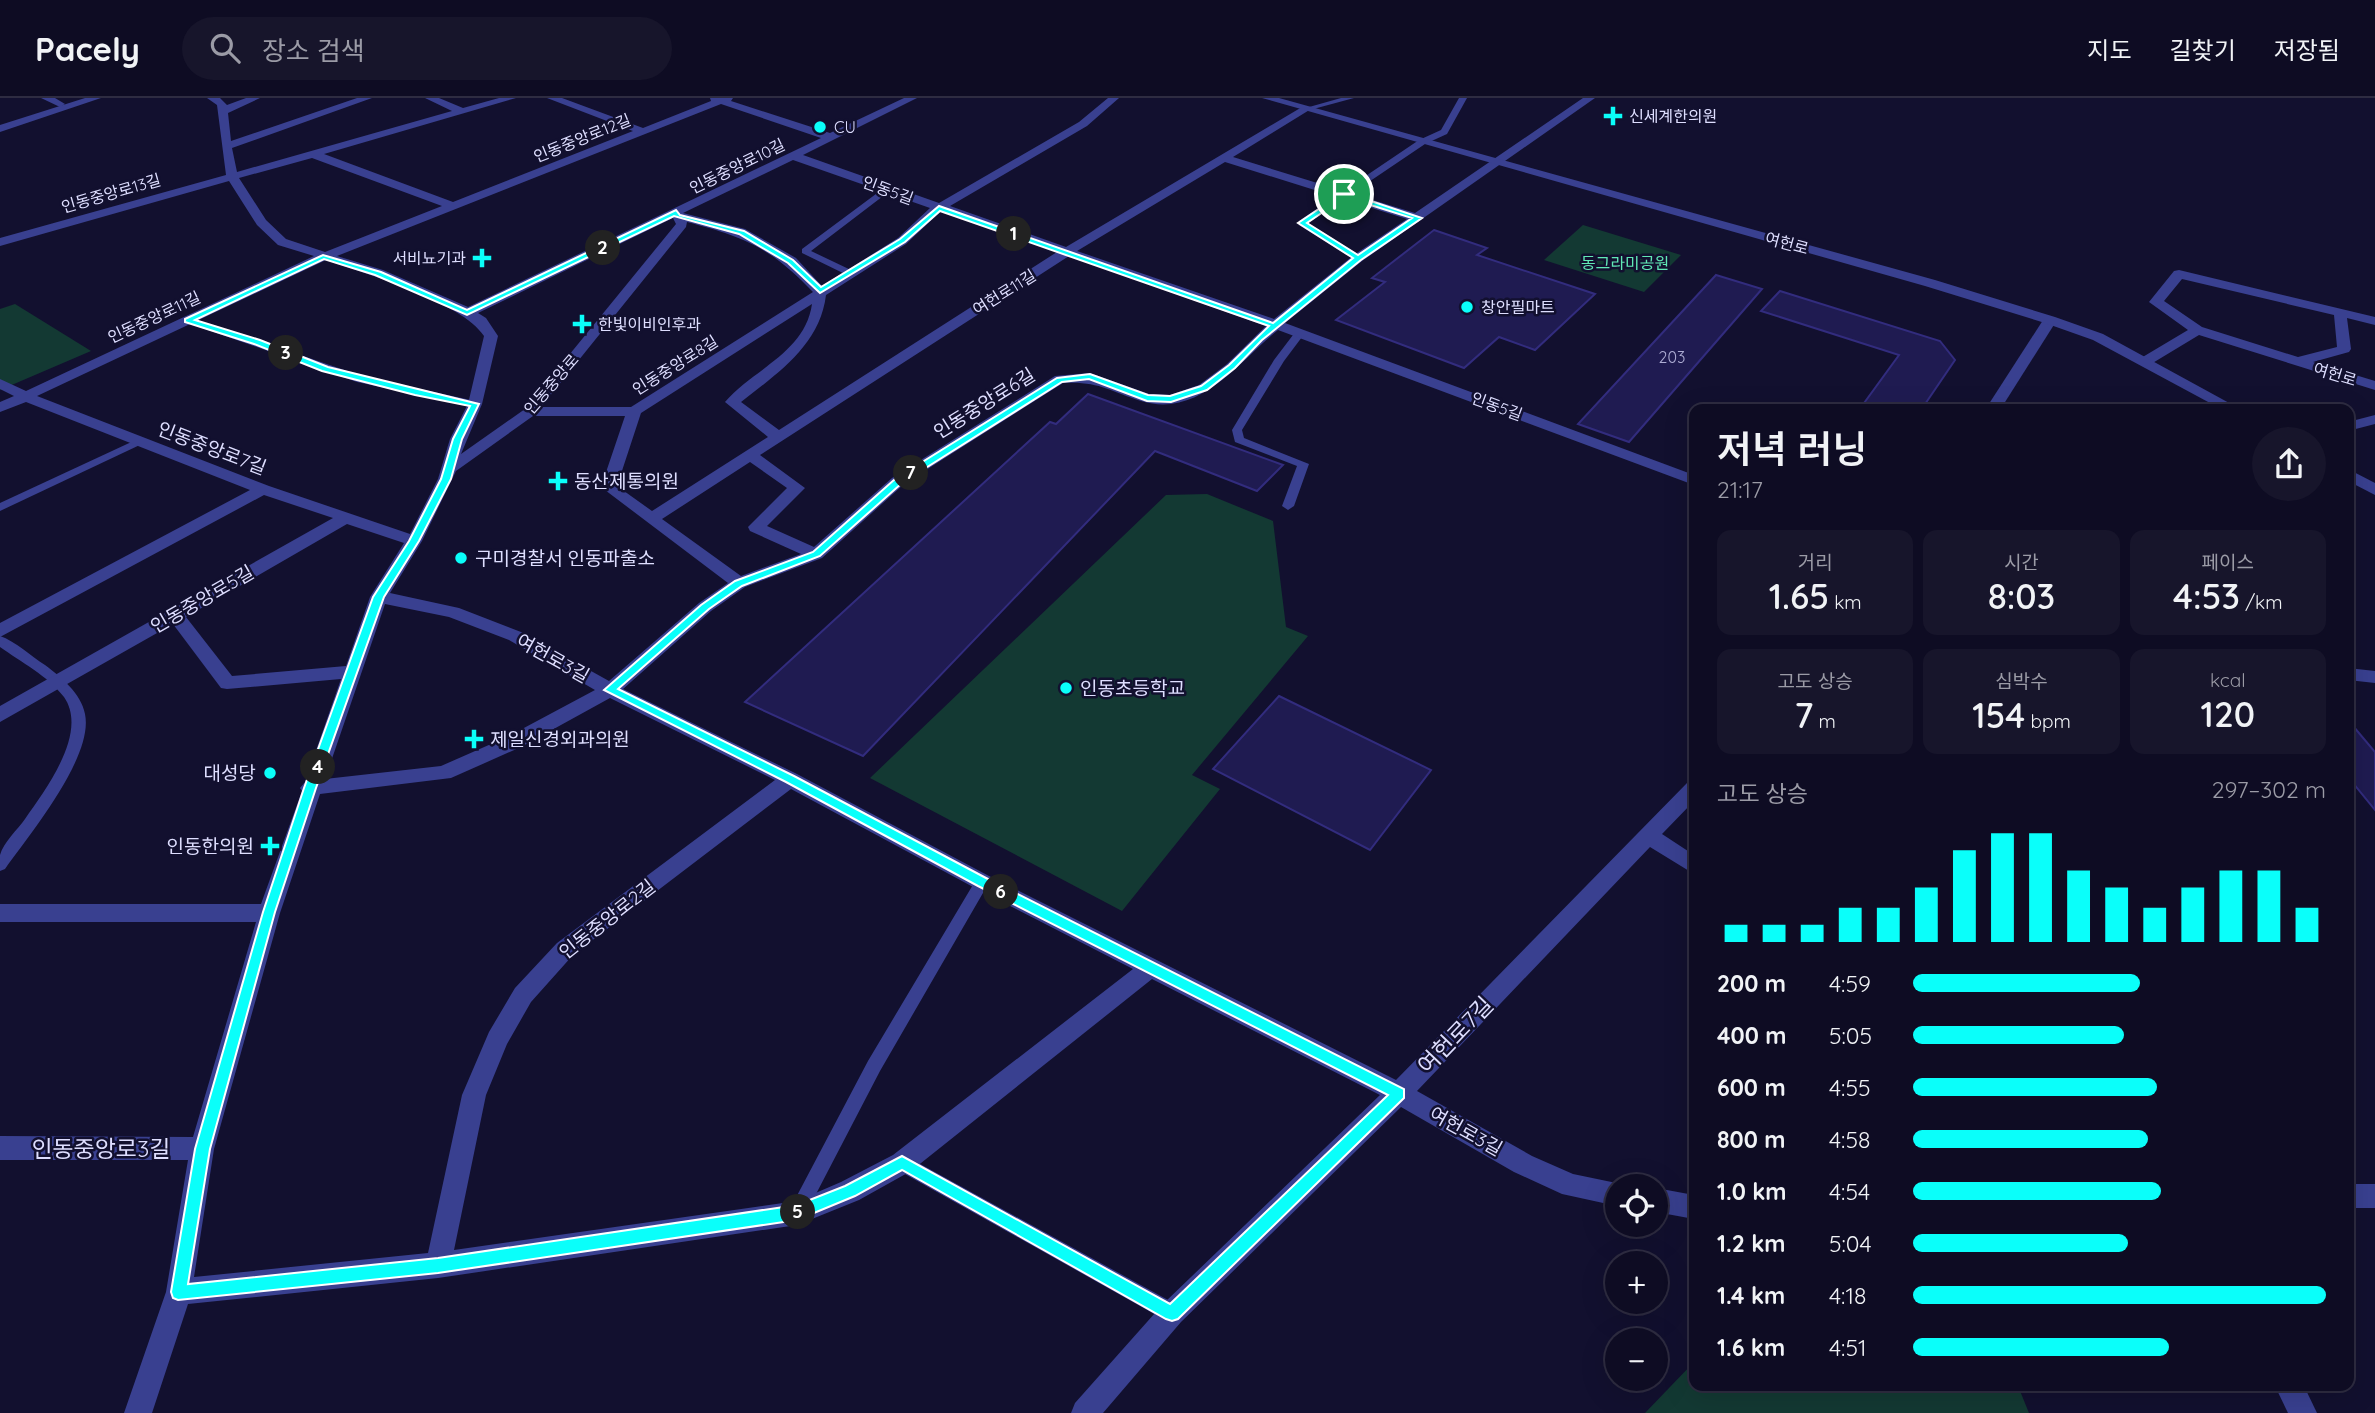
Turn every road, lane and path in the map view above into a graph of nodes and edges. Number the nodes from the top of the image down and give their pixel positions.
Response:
1 (46, 98) edge
2 (78, 98) edge
3 (96, 98) edge
4 (255, 98) edge
5 (367, 98) edge
6 (430, 98) edge
7 (511, 98) edge
8 (552, 98) edge
9 (912, 98) edge
10 (1114, 98) edge
11 (1267, 98) edge
12 (1350, 98) edge
13 (1463, 98) edge
14 (1590, 98) edge
15 (720, 99) edge
16 (60, 104) junction
17 (218, 104) edge
18 (1306, 109) junction
19 (462, 112) junction
20 (0, 123) edge
21 (0, 130) edge
22 (642, 131) junction
23 (830, 137) junction
24 (1422, 142) junction
25 (226, 146) junction
26 (313, 154) junction
27 (794, 156) junction
28 (1224, 158) junction
29 (1499, 164) junction
30 (232, 177) junction
31 (887, 190) junction
32 (1344, 194) junction
33 (453, 206) junction
34 (939, 208) junction
35 (677, 214) junction
36 (1418, 218) junction
37 (0, 242) edge
38 (1065, 253) junction
39 (323, 257) junction
40 (1358, 258) junction
41 (850, 273) junction
42 (820, 291) junction
43 (467, 313) junction
44 (2340, 313) junction
45 (188, 320) junction
46 (2050, 320) junction
47 (2375, 321) edge
48 (1275, 326) junction
49 (2197, 330) junction
50 (1300, 333) junction
51 (2146, 361) junction
52 (2296, 363) junction
53 (0, 383) edge
54 (2375, 386) edge
55 (27, 397) junction
56 (475, 404) junction
57 (1996, 404) edge
58 (2224, 404) edge
59 (0, 408) edge
60 (634, 411) junction
61 (530, 412) junction
62 (2375, 419) edge
63 (2354, 425) edge
64 (777, 436) junction
65 (140, 441) junction
66 (751, 456) junction
67 (448, 470) junction
68 (1689, 478) edge
69 (2354, 478) edge
70 (262, 489) junction
71 (2375, 490) edge
72 (1288, 506) dead end
73 (0, 508) edge
74 (347, 517) junction
75 (652, 518) junction
76 (414, 541) junction
77 (816, 554) junction
78 (739, 583) junction
79 (379, 597) junction
80 (174, 614) junction
81 (0, 631) edge
82 (0, 640) edge
83 (353, 672) junction
84 (2354, 675) edge
85 (2375, 677) edge
86 (57, 683) junction
87 (610, 690) junction
88 (0, 715) edge
89 (790, 779) junction
90 (310, 788) junction
91 (1689, 793) edge
92 (1649, 836) junction
93 (1689, 863) edge
94 (0, 864) edge
95 (982, 882) junction
96 (269, 912) junction
97 (0, 913) edge
98 (1151, 967) junction
99 (1399, 1093) junction
100 (0, 1148) edge
101 (202, 1149) junction
102 (902, 1163) junction
103 (1605, 1192) edge
104 (2354, 1196) edge
105 (2375, 1196) edge
106 (1668, 1202) edge
107 (1689, 1206) edge
108 (797, 1213) junction
109 (438, 1265) junction
110 (178, 1292) junction
111 (1172, 1313) junction
112 (2292, 1391) edge
113 (138, 1413) edge
114 (1085, 1413) edge
115 (2303, 1413) edge

1 - 16 street
2 - 16 street
3 - 21 street
4 - 17 street
5 - 25 street
6 - 19 street
7 - 19 street
8 - 22 street
9 - 23 street, 인동중앙로10길
10 - 34 street, 인동중앙로8길
11 - 18 street, 여헌로
12 - 18 lane, 여헌로
13 - 24 lane
14 - 29 street, 인동중앙로6길
15 - 22 street, 인동중앙로12길
15 - 23 street, 인동중앙로10길
16 - 20 street
17 - 25 street, 인동중앙로
18 - 24 street, 여헌로
18 - 28 street, 여헌로11길
19 - 26 street
22 - 33 street, 인동중앙로12길
23 - 27 street, 인동중앙로10길
24 - 29 street, 여헌로
24 - 32 lane
25 - 30 street, 인동중앙로
26 - 30 street
26 - 33 street
27 - 31 street, 인동5길
27 - 35 street, 인동중앙로10길
28 - 32 street
28 - 38 street, 여헌로11길
29 - 36 street, 인동중앙로6길
29 - 46 street, 여헌로
30 - 37 street, 인동중앙로13길
30 - 39 street, 인동중앙로
31 - 34 street, 인동5길
31 - 41 lane
32 - 36 street
32 - 40 lane
33 - 39 street, 인동중앙로12길
34 - 38 street, 인동5길
34 - 41 street, 인동중앙로8길
35 - 42 street
35 - 43 street, 인동중앙로10길
35 - 61 street, 인동중앙로
36 - 40 street, 인동중앙로6길
38 - 48 street, 인동5길
38 - 64 street, 여헌로11길
39 - 43 street, 인동중앙로
39 - 45 street, 인동중앙로11길
40 - 48 street, 인동중앙로6길
41 - 42 street, 인동중앙로8길
42 - 60 street, 인동중앙로8길
42 - 64 street
43 - 56 street, 인동중앙로
44 - 47 street
44 - 49 street, 여헌로
44 - 52 street, 여헌로
45 - 55 street, 인동중앙로11길
45 - 56 lane
46 - 51 street, 여헌로
46 - 57 street
48 - 50 street, 인동5길
48 - 77 street, 인동중앙로6길
49 - 51 street
49 - 52 street, 여헌로
50 - 68 street, 인동5길
50 - 72 lane
51 - 58 street, 여헌로
52 - 54 street, 여헌로
53 - 55 street, 인동중앙로7길
55 - 59 street, 인동중앙로11길
55 - 65 street, 인동중앙로7길
56 - 67 street, 인동중앙로
60 - 61 street, 인동중앙로8길
60 - 75 street
61 - 67 street, 인동중앙로
62 - 63 street
64 - 66 street, 여헌로11길
65 - 70 street, 인동중앙로7길
65 - 73 lane
66 - 75 street, 여헌로11길
66 - 77 street
67 - 76 street, 인동중앙로
69 - 71 street
70 - 74 street, 인동중앙로7길
70 - 81 street
74 - 76 street, 인동중앙로7길
74 - 80 street, 인동중앙로5길
75 - 78 street
76 - 79 street, 인동중앙로
77 - 78 street, 인동중앙로6길
78 - 87 street, 인동중앙로6길
79 - 83 street, 인동중앙로
79 - 87 street, 여헌로3길
80 - 83 street
80 - 86 street, 인동중앙로5길
82 - 86 lane
83 - 90 street, 인동중앙로
84 - 85 street
86 - 88 street, 인동중앙로5길
86 - 94 lane
87 - 89 street, 여헌로3길
87 - 90 street, 인동중앙로6길
89 - 95 street, 여헌로3길
89 - 109 street, 인동중앙로2길
90 - 96 street, 인동중앙로
91 - 92 street, 여헌로7길
92 - 93 street
92 - 99 street, 여헌로7길
95 - 98 street, 여헌로3길
95 - 108 lane
96 - 97 street
96 - 101 street, 인동중앙로
98 - 99 street, 여헌로3길
98 - 102 street
99 - 103 street, 여헌로3길
99 - 111 street, 여헌로7길
100 - 101 street, 인동중앙로3길
101 - 110 street, 인동중앙로
102 - 108 street
102 - 111 lane
104 - 105 street
106 - 107 street
108 - 109 street
109 - 110 street
110 - 113 street, 인동중앙로
111 - 114 street, 여헌로7길
112 - 115 street

